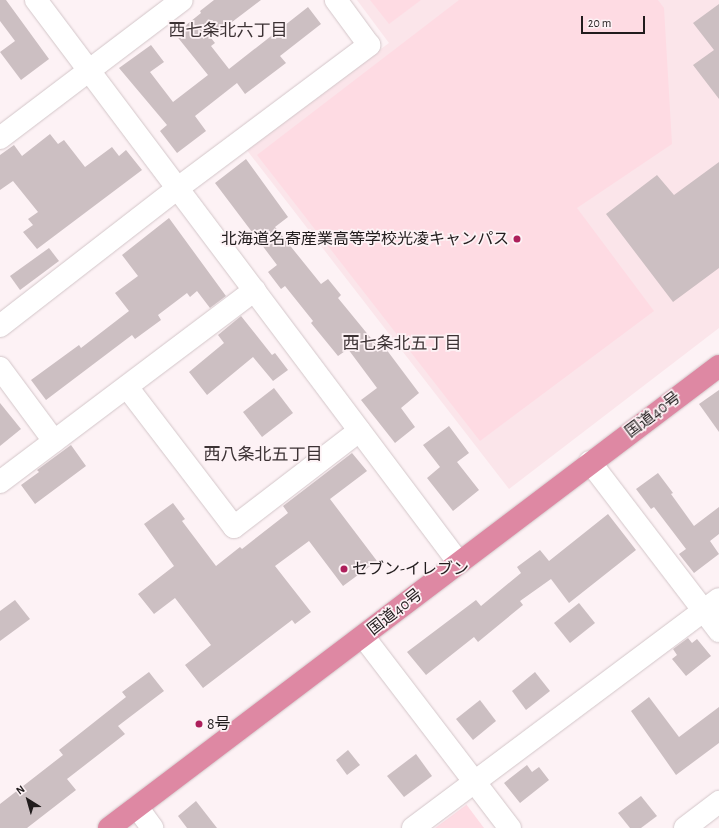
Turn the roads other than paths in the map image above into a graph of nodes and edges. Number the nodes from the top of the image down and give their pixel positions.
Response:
1 (36, 0) edge
2 (182, 0) edge
3 (336, 0) edge
4 (90, 70) junction
5 (0, 138) edge
6 (178, 188) junction
7 (255, 290) junction
8 (0, 326) edge
9 (719, 366) edge
10 (0, 368) edge
11 (127, 388) junction
12 (359, 431) junction
13 (54, 441) junction
14 (590, 462) junction
15 (0, 482) edge
16 (459, 562) junction
17 (711, 604) edge
18 (719, 631) edge
19 (363, 636) junction
20 (474, 782) junction
21 (719, 802) edge
22 (137, 807) junction
23 (109, 828) edge
24 (152, 828) edge
25 (413, 828) edge
26 (510, 828) edge
27 (685, 828) edge

1 - 4 street
2 - 4 street
3 - 6 street
4 - 5 street
4 - 6 street
6 - 7 street
6 - 8 street
7 - 11 street
7 - 12 street
9 - 14 highway, 国道40号
10 - 13 street
11 - 12 street
11 - 13 street
12 - 16 street
13 - 15 street
14 - 16 highway, 国道40号
14 - 17 street
16 - 19 highway, 国道40号
17 - 18 street
17 - 20 street
19 - 20 street
19 - 22 highway, 国道40号
20 - 25 street
20 - 26 street
21 - 27 street
22 - 23 highway, 国道40号
22 - 24 street

